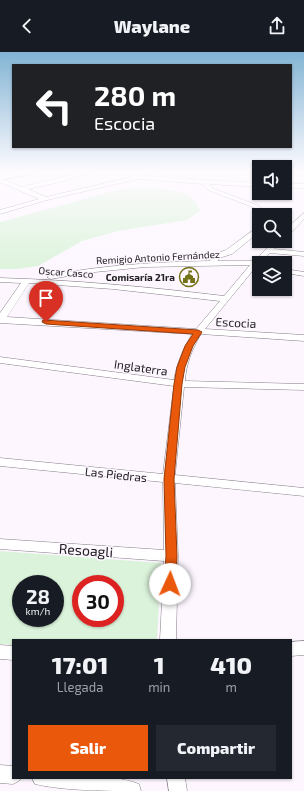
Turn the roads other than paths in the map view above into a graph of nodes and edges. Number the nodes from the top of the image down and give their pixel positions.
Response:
1 (23, 205) edge
2 (0, 212) edge
3 (304, 215) edge
4 (292, 227) edge
5 (252, 234) edge
6 (271, 248) edge
7 (268, 251) junction
8 (304, 254) edge
9 (264, 256) edge
10 (213, 264) junction
11 (252, 266) edge
12 (252, 270) edge
13 (292, 273) edge
14 (304, 274) edge
15 (0, 280) edge
16 (27, 280) junction
17 (39, 280) junction
18 (226, 298) junction
19 (0, 319) edge
20 (198, 332) junction
21 (304, 338) edge
22 (0, 360) edge
23 (178, 384) junction
24 (304, 388) edge
25 (0, 462) edge
26 (169, 479) junction
27 (304, 492) edge
28 (0, 544) edge
29 (171, 556) junction
30 (168, 639) edge
31 (304, 648) edge
32 (292, 649) edge
33 (0, 652) edge
34 (12, 653) edge
35 (0, 774) edge
36 (12, 775) edge
37 (49, 779) edge
38 (176, 779) edge
39 (132, 791) edge
40 (178, 791) edge

1 - 2 street
3 - 4 street
5 - 10 street
6 - 7 street
7 - 8 street
7 - 9 street
10 - 11 street, Remigio Antonio Fernández
10 - 17 street, Remigio Antonio Fernández
12 - 18 street
13 - 14 street
15 - 16 street, Oscar Casco
16 - 17 street, Oscar Casco
16 - 19 street
17 - 18 street, Oscar Casco
18 - 20 street
19 - 20 street, Escocia
20 - 21 street, Escocia
20 - 23 street
22 - 23 street, Inglaterra
23 - 24 street, Inglaterra
23 - 26 street
25 - 26 street, Las Piedras
26 - 27 street, Las Piedras
26 - 29 street
28 - 29 street, Resoagli
29 - 30 street
31 - 32 street
33 - 34 street
35 - 36 street
37 - 39 street
38 - 40 street

